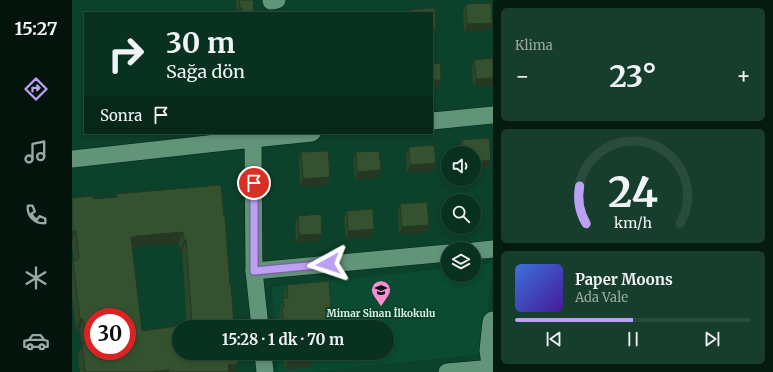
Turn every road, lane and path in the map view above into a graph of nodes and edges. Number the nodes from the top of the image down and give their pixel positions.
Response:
1 (493, 115) edge
2 (433, 121) edge
3 (302, 134) edge
4 (253, 139) junction
5 (72, 159) edge
6 (493, 249) edge
7 (481, 250) edge
8 (441, 254) edge
9 (254, 271) junction
10 (259, 320) edge
11 (493, 322) edge
12 (264, 360) edge
13 (493, 370) edge
14 (265, 372) edge
15 (447, 372) edge

1 - 2 street
3 - 4 street
4 - 5 street
4 - 9 street
6 - 7 street
8 - 9 street
9 - 10 street
11 - 13 street
12 - 14 street
13 - 15 street

